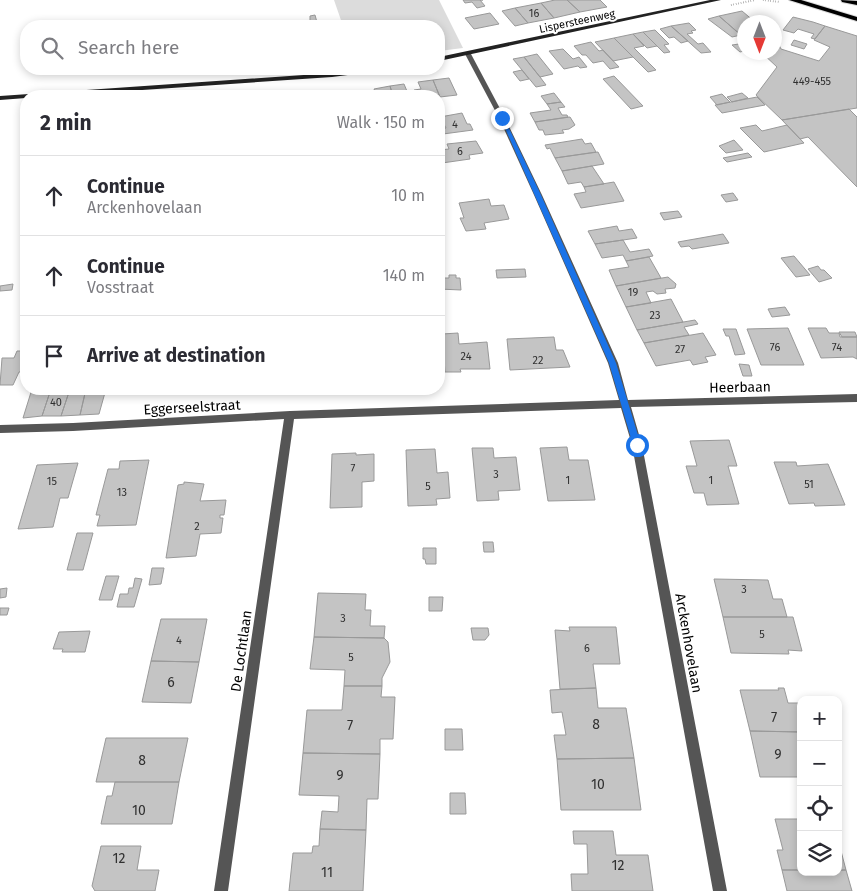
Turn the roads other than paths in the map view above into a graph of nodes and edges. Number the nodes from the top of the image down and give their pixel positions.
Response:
1 (718, 0) edge
2 (793, 0) edge
3 (845, 0) edge
4 (857, 3) edge
5 (857, 19) edge
6 (468, 54) junction
7 (445, 58) edge
8 (332, 75) edge
9 (115, 90) edge
10 (20, 97) edge
11 (0, 98) edge
12 (857, 398) edge
13 (624, 402) junction
14 (290, 415) junction
15 (0, 429) edge
16 (221, 891) edge
17 (720, 891) edge

1 - 6 street, Lispersteenweg
2 - 5 main road
3 - 4 main road
6 - 7 street, Lispersteenweg
6 - 13 street, Arckenhovelaan
8 - 9 street
10 - 11 street
12 - 13 street, Heerbaan
13 - 14 street, Eggerseelstraat
13 - 17 street, Arckenhovelaan
14 - 15 street, Eggerseelstraat
14 - 16 street, De Lochtlaan

